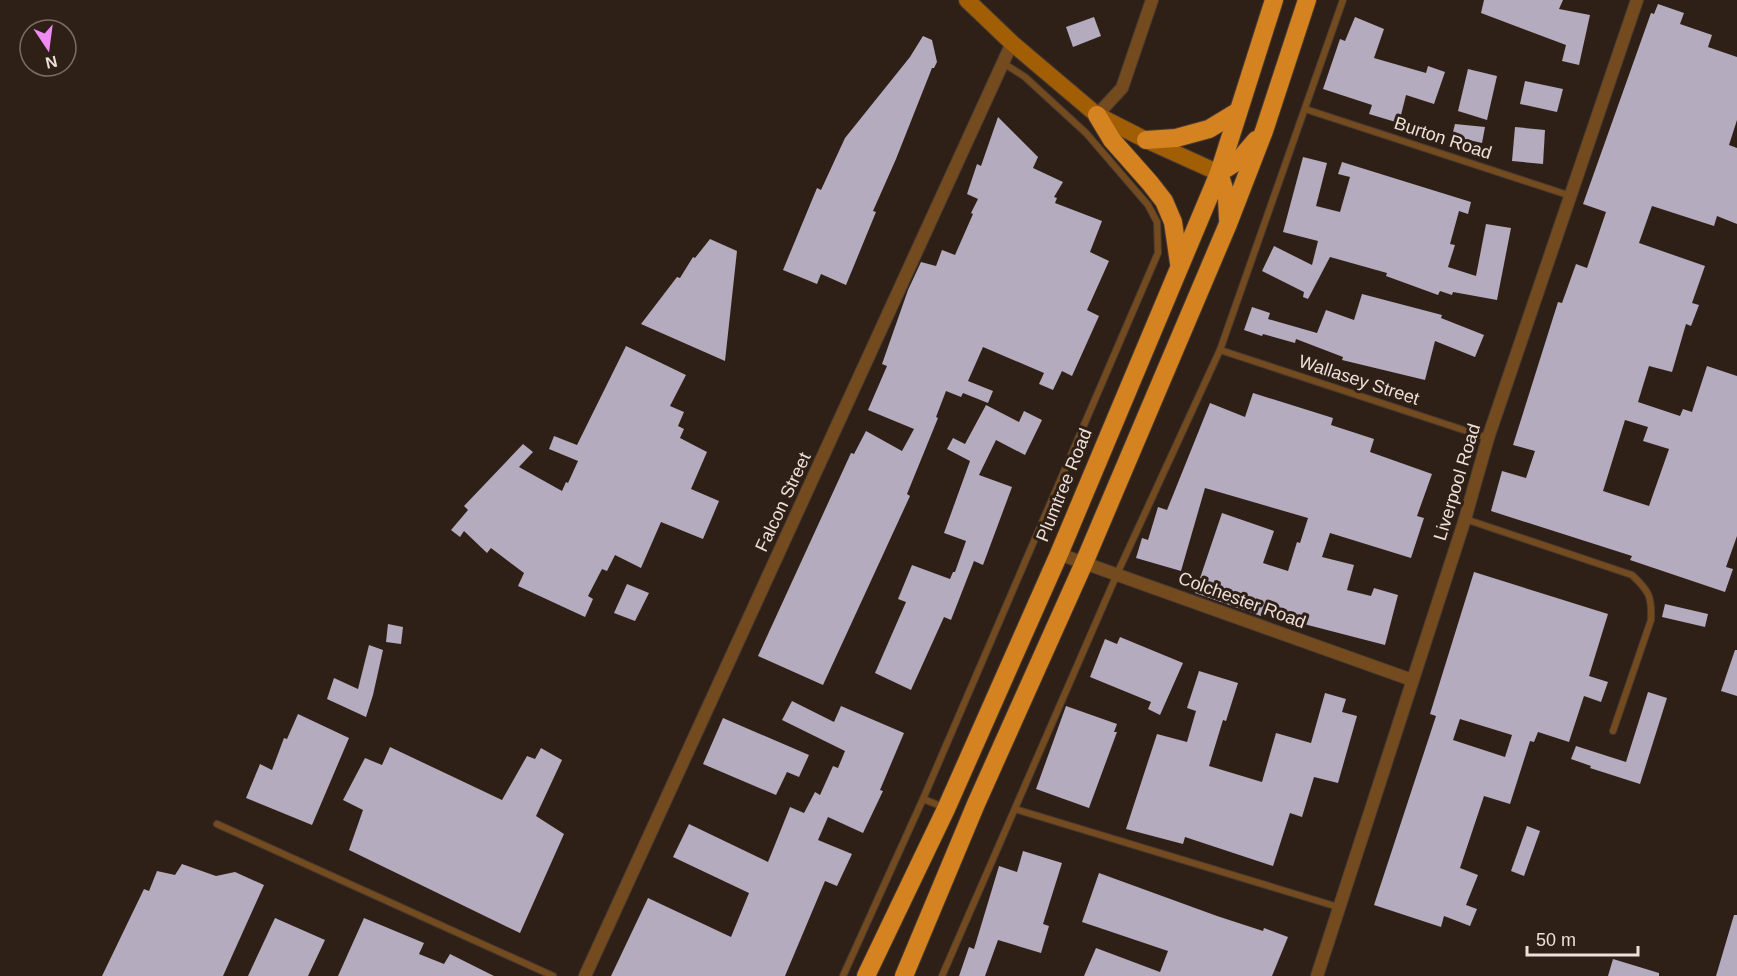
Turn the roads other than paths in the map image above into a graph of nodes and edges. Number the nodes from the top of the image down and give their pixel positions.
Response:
1 (1152, 0) edge
2 (1274, 0) edge
3 (1308, 0) edge
4 (1343, 0) edge
5 (1637, 0) edge
6 (970, 1) edge
7 (1012, 43) junction
8 (1003, 63) junction
9 (1305, 109) junction
10 (1237, 112) junction
11 (1097, 115) junction
12 (1264, 131) junction
13 (1146, 140) junction
14 (1219, 173) junction
15 (1572, 196) junction
16 (1228, 224) junction
17 (1180, 265) junction
18 (1220, 350) junction
19 (1488, 438) junction
20 (1465, 519) junction
21 (1059, 555) junction
22 (1084, 563) junction
23 (1117, 574) junction
24 (1412, 680) junction
25 (1613, 731) dead end
26 (923, 799) junction
27 (946, 808) junction
28 (1015, 809) junction
29 (217, 824) dead end
30 (1338, 907) junction
31 (907, 973) edge
32 (553, 976) edge
33 (585, 976) edge
34 (843, 976) edge
35 (867, 976) edge
36 (942, 976) edge
37 (1317, 976) edge

1 - 11 street
2 - 10 highway, Plumtree Road
3 - 12 highway
4 - 9 lane
5 - 15 street, Liverpool Road
6 - 7 street
7 - 8 street, Falcon Street
7 - 11 street
8 - 26 lane
8 - 33 street, Falcon Street
9 - 15 lane, Burton Road
9 - 18 lane
10 - 13 highway
10 - 14 highway, Plumtree Road
11 - 13 street
11 - 17 highway
12 - 14 highway
12 - 16 highway
13 - 14 street
14 - 16 highway
14 - 17 highway, Plumtree Road
15 - 19 street, Liverpool Road
16 - 22 highway
17 - 21 highway, Plumtree Road
18 - 19 lane, Wallasey Street
18 - 23 lane
19 - 20 street, Liverpool Road
20 - 24 street, Liverpool Road
20 - 25 lane
21 - 22 street, Colchester Road
21 - 27 highway, Plumtree Road
22 - 23 street, Colchester Road
22 - 31 highway
23 - 24 street, Colchester Road
23 - 28 lane
24 - 30 street, Liverpool Road
26 - 27 lane
26 - 34 lane
27 - 35 highway, Plumtree Road
28 - 30 lane
28 - 36 lane
29 - 32 lane
30 - 37 street, Liverpool Road

